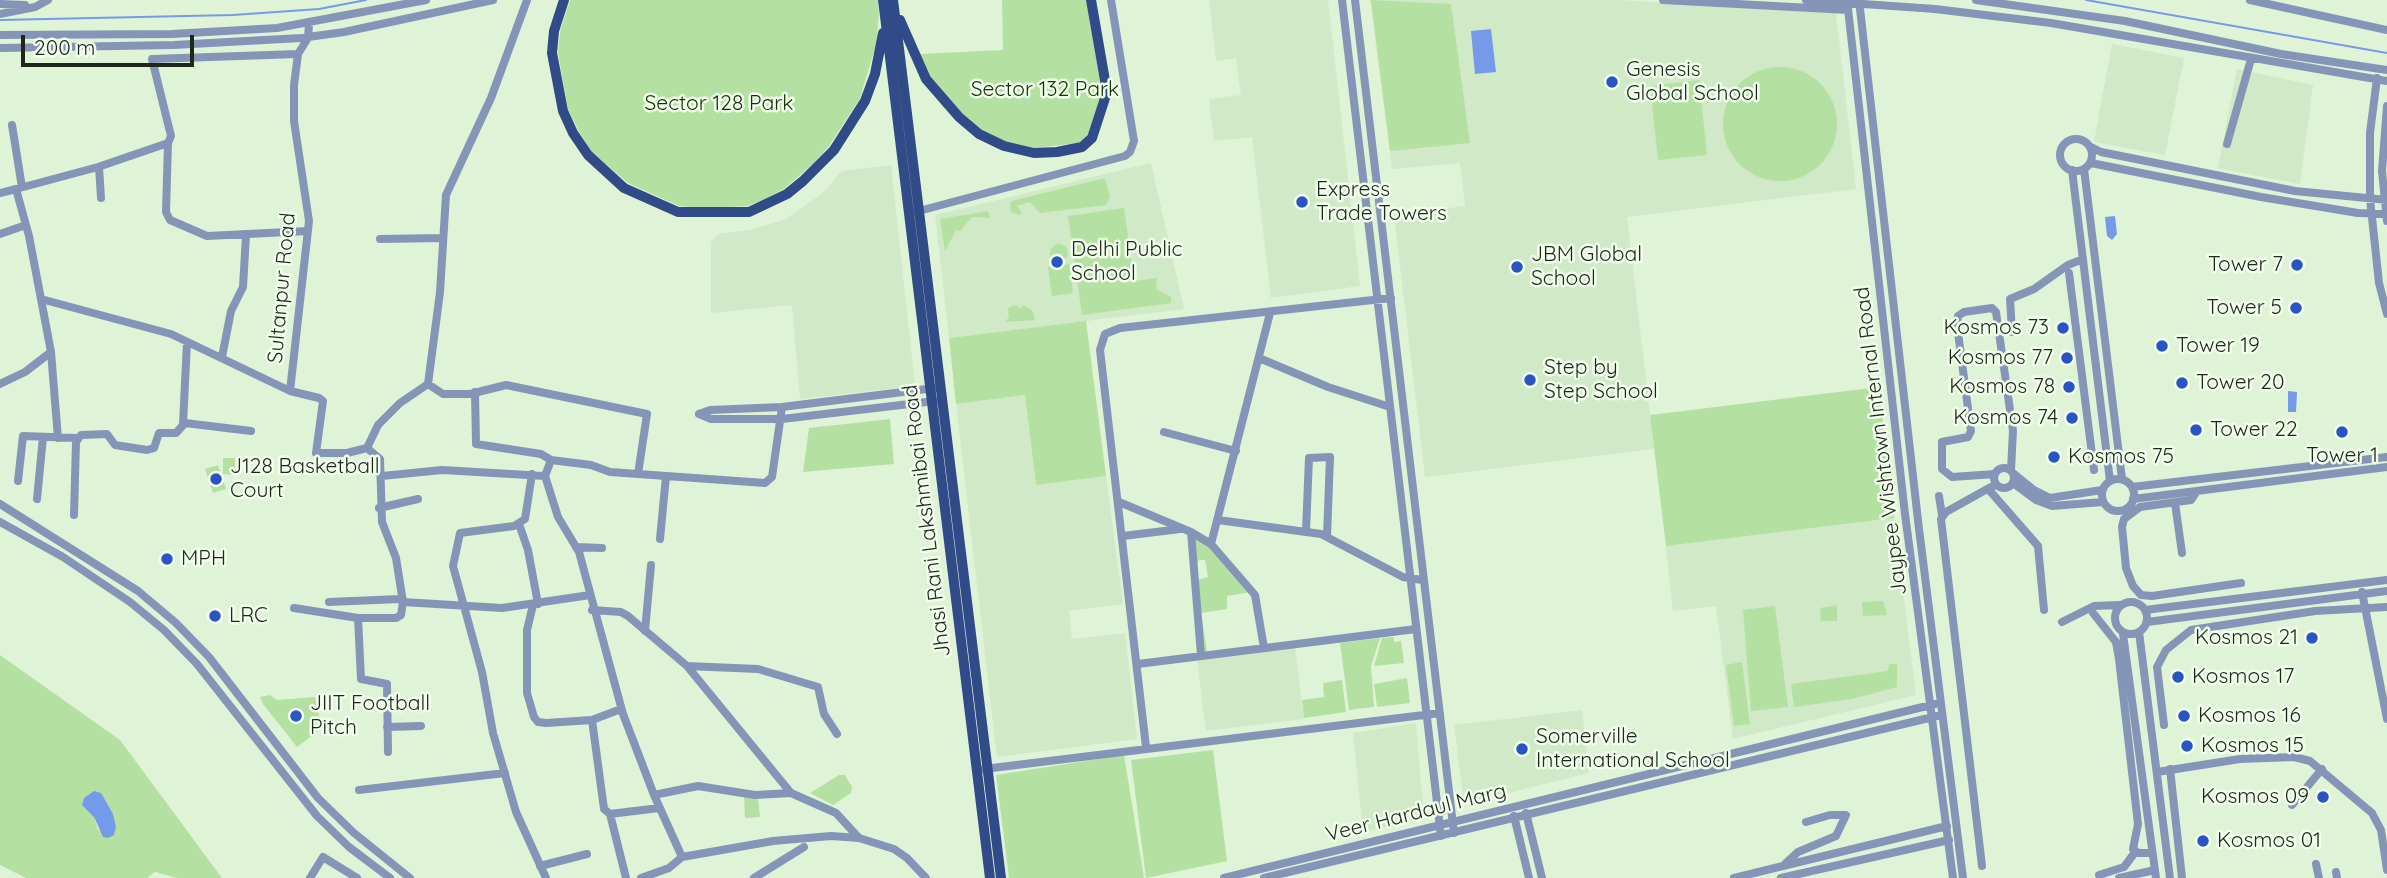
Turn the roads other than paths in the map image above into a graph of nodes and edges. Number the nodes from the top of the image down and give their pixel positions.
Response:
1 (39, 0) edge
2 (48, 0) edge
3 (426, 0) edge
4 (493, 0) edge
5 (527, 0) edge
6 (564, 0) edge
7 (1091, 0) edge
8 (1111, 0) edge
9 (1342, 0) edge
10 (1355, 0) edge
11 (1663, 0) edge
12 (1806, 0) edge
13 (1976, 0) edge
14 (2250, 0) edge
15 (890, 1) edge
16 (1859, 2) edge
17 (0, 4) edge
18 (1848, 4) edge
19 (0, 14) edge
20 (885, 15) junction
21 (309, 24) junction
22 (2387, 30) edge
23 (0, 35) edge
24 (308, 38) junction
25 (0, 48) edge
26 (298, 54) junction
27 (2250, 59) junction
28 (2382, 70) edge
29 (2376, 81) junction
30 (2387, 81) edge
31 (901, 100) junction
32 (2387, 106) edge
33 (12, 125) dead end
34 (168, 143) junction
35 (2227, 144) dead end
36 (2091, 147) junction
37 (2087, 166) junction
38 (99, 167) junction
39 (2072, 170) junction
40 (19, 188) junction
41 (0, 193) edge
42 (101, 198) dead end
43 (2370, 198) junction
44 (2386, 200) edge
45 (914, 212) junction
46 (2371, 213) junction
47 (2387, 214) edge
48 (2387, 221) edge
49 (26, 225) junction
50 (308, 231) junction
51 (0, 233) edge
52 (246, 235) junction
53 (442, 238) junction
54 (380, 239) dead end
55 (2083, 259) junction
56 (2084, 270) junction
57 (2059, 272) junction
58 (2069, 273) junction
59 (1391, 298) junction
60 (41, 299) junction
61 (1377, 299) junction
62 (1270, 313) junction
63 (2387, 314) edge
64 (2012, 332) dead end
65 (187, 342) junction
66 (51, 352) junction
67 (222, 357) junction
68 (1259, 358) junction
69 (0, 384) edge
70 (428, 384) junction
71 (935, 388) junction
72 (290, 390) junction
73 (475, 392) junction
74 (937, 400) junction
75 (782, 407) junction
76 (1390, 407) junction
77 (782, 419) junction
78 (183, 424) junction
79 (251, 431) dead end
80 (1164, 432) dead end
81 (43, 437) junction
82 (58, 438) junction
83 (78, 438) junction
84 (367, 448) junction
85 (1236, 451) junction
86 (2387, 457) edge
87 (551, 460) junction
88 (2387, 467) edge
89 (2094, 470) dead end
90 (2012, 471) junction
91 (532, 474) junction
92 (638, 474) junction
93 (1995, 474) junction
94 (382, 476) junction
95 (545, 476) junction
96 (666, 476) junction
97 (2122, 479) junction
98 (18, 481) dead end
99 (2110, 481) junction
100 (2013, 483) junction
101 (1993, 486) junction
102 (2132, 487) junction
103 (2102, 491) junction
104 (2197, 491) junction
105 (1939, 496) dead end
106 (37, 499) dead end
107 (418, 499) dead end
108 (2133, 499) junction
109 (1119, 502) junction
110 (2103, 502) junction
111 (2175, 503) junction
112 (0, 504) edge
113 (379, 508) junction
114 (74, 514) dead end
115 (1942, 515) junction
116 (18, 516) junction
117 (1218, 520) junction
118 (0, 522) edge
119 (519, 523) junction
120 (10, 528) junction
121 (1187, 530) junction
122 (1306, 531) junction
123 (1123, 536) junction
124 (1328, 537) junction
125 (660, 539) dead end
126 (1211, 544) junction
127 (576, 548) junction
128 (602, 548) dead end
129 (2182, 554) dead end
130 (651, 565) dead end
131 (1410, 580) junction
132 (1422, 580) junction
133 (2387, 580) edge
134 (2241, 583) dead end
135 (2360, 584) junction
136 (2387, 591) edge
137 (2362, 594) junction
138 (590, 595) junction
139 (2351, 596) junction
140 (402, 601) junction
141 (329, 602) dead end
142 (535, 604) junction
143 (465, 607) junction
144 (2387, 607) edge
145 (294, 608) dead end
146 (2118, 609) junction
147 (2352, 609) junction
148 (2365, 609) junction
149 (593, 610) junction
150 (2044, 610) dead end
151 (2145, 610) junction
152 (2090, 611) junction
153 (358, 618) junction
154 (2062, 622) dead end
155 (2147, 622) junction
156 (1416, 629) junction
157 (645, 631) junction
158 (2139, 632) junction
159 (2123, 634) junction
160 (1265, 648) junction
161 (1200, 655) junction
162 (1138, 663) junction
163 (687, 666) junction
164 (2157, 676) junction
165 (2145, 678) junction
166 (1943, 702) junction
167 (1933, 705) junction
168 (621, 709) junction
169 (1440, 713) junction
170 (1426, 715) junction
171 (1944, 715) junction
172 (1934, 716) junction
173 (2387, 719) edge
174 (593, 720) junction
175 (2164, 725) dead end
176 (421, 726) dead end
177 (387, 727) junction
178 (837, 734) dead end
179 (1146, 747) junction
180 (388, 752) dead end
181 (286, 756) junction
182 (275, 765) junction
183 (2170, 769) junction
184 (2322, 769) junction
185 (981, 770) junction
186 (2157, 772) junction
187 (505, 773) junction
188 (359, 790) dead end
189 (789, 793) junction
190 (653, 795) junction
191 (1524, 805) junction
192 (2292, 805) dead end
193 (659, 808) junction
194 (1511, 808) junction
195 (610, 814) junction
196 (1527, 816) junction
197 (1514, 819) junction
198 (1806, 822) dead end
199 (1453, 823) junction
200 (1440, 826) junction
201 (1947, 826) junction
202 (1454, 833) junction
203 (1441, 836) junction
204 (859, 838) junction
205 (1949, 840) junction
206 (804, 847) dead end
207 (2136, 851) junction
208 (2152, 853) junction
209 (587, 854) dead end
210 (682, 857) junction
211 (2316, 864) dead end
212 (540, 866) junction
213 (1783, 866) junction
214 (1982, 866) dead end
215 (2387, 870) edge
216 (2155, 874) edge
217 (2099, 875) dead end
218 (310, 878) edge
219 (357, 878) edge
220 (390, 878) edge
221 (410, 878) edge
222 (546, 878) edge
223 (626, 878) edge
224 (641, 878) edge
225 (754, 878) edge
226 (926, 878) edge
227 (990, 878) edge
228 (1001, 878) edge
229 (1224, 878) edge
230 (1264, 878) edge
231 (1529, 878) edge
232 (1542, 878) edge
233 (1734, 878) edge
234 (1781, 878) edge
235 (1953, 878) edge
236 (1963, 878) edge
237 (2119, 878) edge
238 (2170, 878) edge
239 (2182, 878) edge
240 (2319, 878) edge

1 - 17 street
2 - 19 street
3 - 21 street
4 - 24 street
5 - 53 street
6 - 20 main road
7 - 15 main road
8 - 45 street
9 - 61 street
10 - 59 street
11 - 18 street
12 - 18 street
13 - 28 street
14 - 22 street
15 - 20 main road
15 - 31 main road
16 - 18 street
16 - 27 street
16 - 166 street, Jaypee Wishtown Internal Road
18 - 167 street, Jaypee Wishtown Internal Road
20 - 31 main road
21 - 23 street
21 - 24 street, Sultanpur Road
24 - 25 street
24 - 26 street, Sultanpur Road
26 - 34 street
26 - 50 street, Sultanpur Road
27 - 29 street
27 - 35 street
28 - 29 street
29 - 30 street
29 - 43 street
31 - 45 main road
31 - 45 main road, Jhasi Rani Lakshmibai Road
32 - 44 street
33 - 40 street
34 - 38 street
34 - 52 street
36 - 37 street
36 - 39 street
36 - 43 street
37 - 39 street
37 - 46 street
37 - 97 street
38 - 40 street
38 - 42 street
39 - 55 street
40 - 41 street
40 - 49 street
43 - 44 street
43 - 46 street
44 - 47 street
45 - 71 main road, Jhasi Rani Lakshmibai Road
46 - 47 street
46 - 63 street
47 - 48 street
49 - 51 street
49 - 60 street
50 - 52 street
50 - 72 street, Sultanpur Road
52 - 67 street
53 - 54 street
53 - 70 street
55 - 56 street
55 - 57 street
56 - 58 street
56 - 99 street
57 - 58 street
57 - 64 street
58 - 89 street
59 - 61 street
59 - 132 street
60 - 65 street
60 - 66 street
61 - 62 street
61 - 76 street
62 - 68 street
62 - 109 street
65 - 67 street
65 - 78 street
66 - 69 street
66 - 82 street
67 - 72 street
68 - 76 street
68 - 85 street
70 - 73 street
70 - 84 street
71 - 74 main road, Jhasi Rani Lakshmibai Road
71 - 75 street
72 - 84 street
73 - 87 street
73 - 92 street
74 - 77 street
74 - 185 main road, Jhasi Rani Lakshmibai Road
75 - 77 street
75 - 77 street
76 - 131 street
77 - 96 street
78 - 79 street
78 - 83 street
80 - 85 street
81 - 82 street
81 - 98 street
81 - 106 street
82 - 83 street
83 - 114 street
84 - 94 street
85 - 117 street
86 - 102 street
87 - 92 street
87 - 95 street
88 - 104 street
90 - 93 street
90 - 93 street
90 - 100 street
90 - 103 street
91 - 94 street
91 - 95 street
91 - 119 street
92 - 96 street
93 - 101 street
94 - 113 street
95 - 127 street
96 - 125 street
97 - 99 street
97 - 102 street
99 - 103 street
100 - 101 street
100 - 110 street
101 - 115 street
101 - 150 street
102 - 108 street
103 - 110 street
104 - 108 street
104 - 111 street
105 - 115 street
107 - 113 street
108 - 110 street
109 - 121 street
109 - 123 street
111 - 129 street
111 - 134 street
112 - 116 street
113 - 140 street
115 - 214 street
116 - 120 street
116 - 181 street
117 - 122 street
117 - 126 street
118 - 120 street
119 - 142 street
119 - 143 street
120 - 182 street
121 - 123 street
121 - 126 street
121 - 161 street
122 - 124 street
122 - 124 street
123 - 162 street
124 - 131 street
126 - 160 street
127 - 128 street
127 - 138 street
130 - 157 street
131 - 132 street
131 - 156 street
132 - 169 street
133 - 135 street
135 - 137 street
135 - 151 street
136 - 137 street
137 - 139 street
137 - 148 street
138 - 142 street
138 - 149 street
139 - 147 street
139 - 155 street
140 - 141 street
140 - 143 street
140 - 153 street
142 - 143 street
142 - 174 street
143 - 187 street
144 - 148 street
145 - 153 street
146 - 151 street
146 - 152 street
146 - 159 street
147 - 148 street
147 - 164 street
148 - 173 street
149 - 157 street
149 - 168 street
151 - 155 street
152 - 154 street
152 - 207 street
153 - 177 street
155 - 158 street
156 - 160 street
156 - 170 street
157 - 163 street
158 - 159 street
158 - 165 street
159 - 208 street
160 - 161 street
161 - 162 street
162 - 179 street
163 - 178 street
163 - 189 street
164 - 165 street
164 - 175 street
165 - 186 street
166 - 167 street, Veer Hardaul Marg
166 - 171 street, Jaypee Wishtown Internal Road
167 - 172 street, Jaypee Wishtown Internal Road
167 - 191 street, Veer Hardaul Marg
168 - 174 street
168 - 190 street
169 - 170 street
169 - 199 street
170 - 179 street
170 - 200 street
171 - 172 street, Veer Hardaul Marg
171 - 236 street, Jaypee Wishtown Internal Road
172 - 196 street, Veer Hardaul Marg
172 - 201 street, Jaypee Wishtown Internal Road
174 - 195 street
176 - 177 street
177 - 180 street
179 - 185 street
181 - 182 street
181 - 221 street
182 - 220 street
183 - 184 street
183 - 186 street
183 - 239 street
184 - 192 street
184 - 215 street
185 - 227 main road, Jhasi Rani Lakshmibai Road
185 - 228 main road, Jhasi Rani Lakshmibai Road
186 - 238 street
187 - 188 street
187 - 212 street
189 - 190 street
189 - 204 street
190 - 193 street
191 - 194 street, Veer Hardaul Marg
191 - 196 street
193 - 195 street
193 - 210 street
194 - 197 street
194 - 199 street, Veer Hardaul Marg
195 - 223 street
196 - 197 street, Veer Hardaul Marg
196 - 232 street
197 - 202 street, Veer Hardaul Marg
197 - 231 street
198 - 213 street
199 - 200 street, Veer Hardaul Marg
199 - 202 street
200 - 203 street
200 - 229 street, Veer Hardaul Marg
201 - 205 street, Jaypee Wishtown Internal Road
201 - 213 street
202 - 203 street, Veer Hardaul Marg
203 - 230 street, Veer Hardaul Marg
204 - 210 street
204 - 226 street
205 - 234 street
205 - 235 street, Jaypee Wishtown Internal Road
206 - 225 street
207 - 208 street
207 - 217 street
208 - 216 street
209 - 212 street
210 - 224 street
211 - 240 street
212 - 222 street
213 - 233 street
216 - 237 street
218 - 219 street

